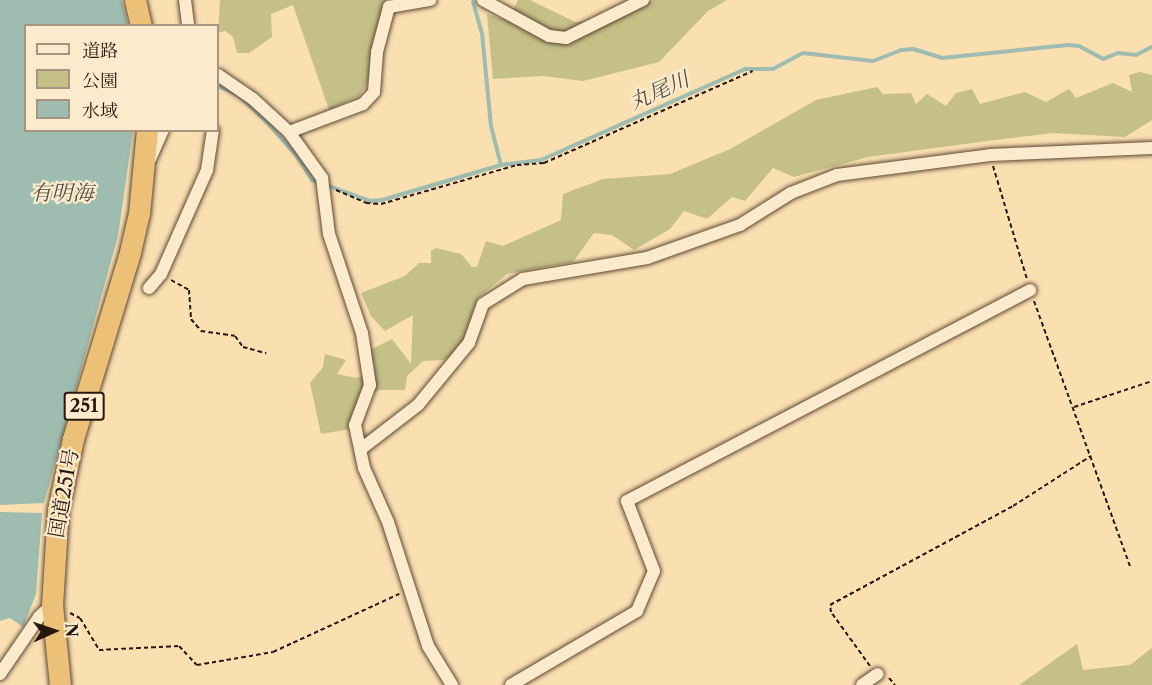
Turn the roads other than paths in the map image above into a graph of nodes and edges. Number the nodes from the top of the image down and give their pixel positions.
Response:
1 (135, 0) edge
2 (185, 0) edge
3 (430, 0) edge
4 (483, 0) edge
5 (643, 0) edge
6 (390, 4) edge
7 (141, 24) edge
8 (188, 24) edge
9 (219, 76) edge
10 (147, 132) edge
11 (162, 132) edge
12 (213, 132) edge
13 (289, 132) junction
14 (1152, 148) edge
15 (144, 172) junction
16 (149, 288) dead end
17 (1030, 290) road end
18 (361, 449) junction
19 (52, 605) junction
20 (0, 674) edge
21 (878, 674) road end
22 (60, 685) edge
23 (452, 685) edge
24 (511, 685) edge
25 (862, 685) edge

1 - 7 highway
2 - 8 street
3 - 6 street
4 - 5 street
6 - 13 street
9 - 13 street
10 - 15 highway, 国道251号 / 251
11 - 15 street
12 - 16 street
13 - 18 street
14 - 18 street
15 - 19 highway, 国道251号 / 251
17 - 24 street
18 - 23 street
19 - 20 street
19 - 22 highway, 国道251号 / 251
21 - 25 street

